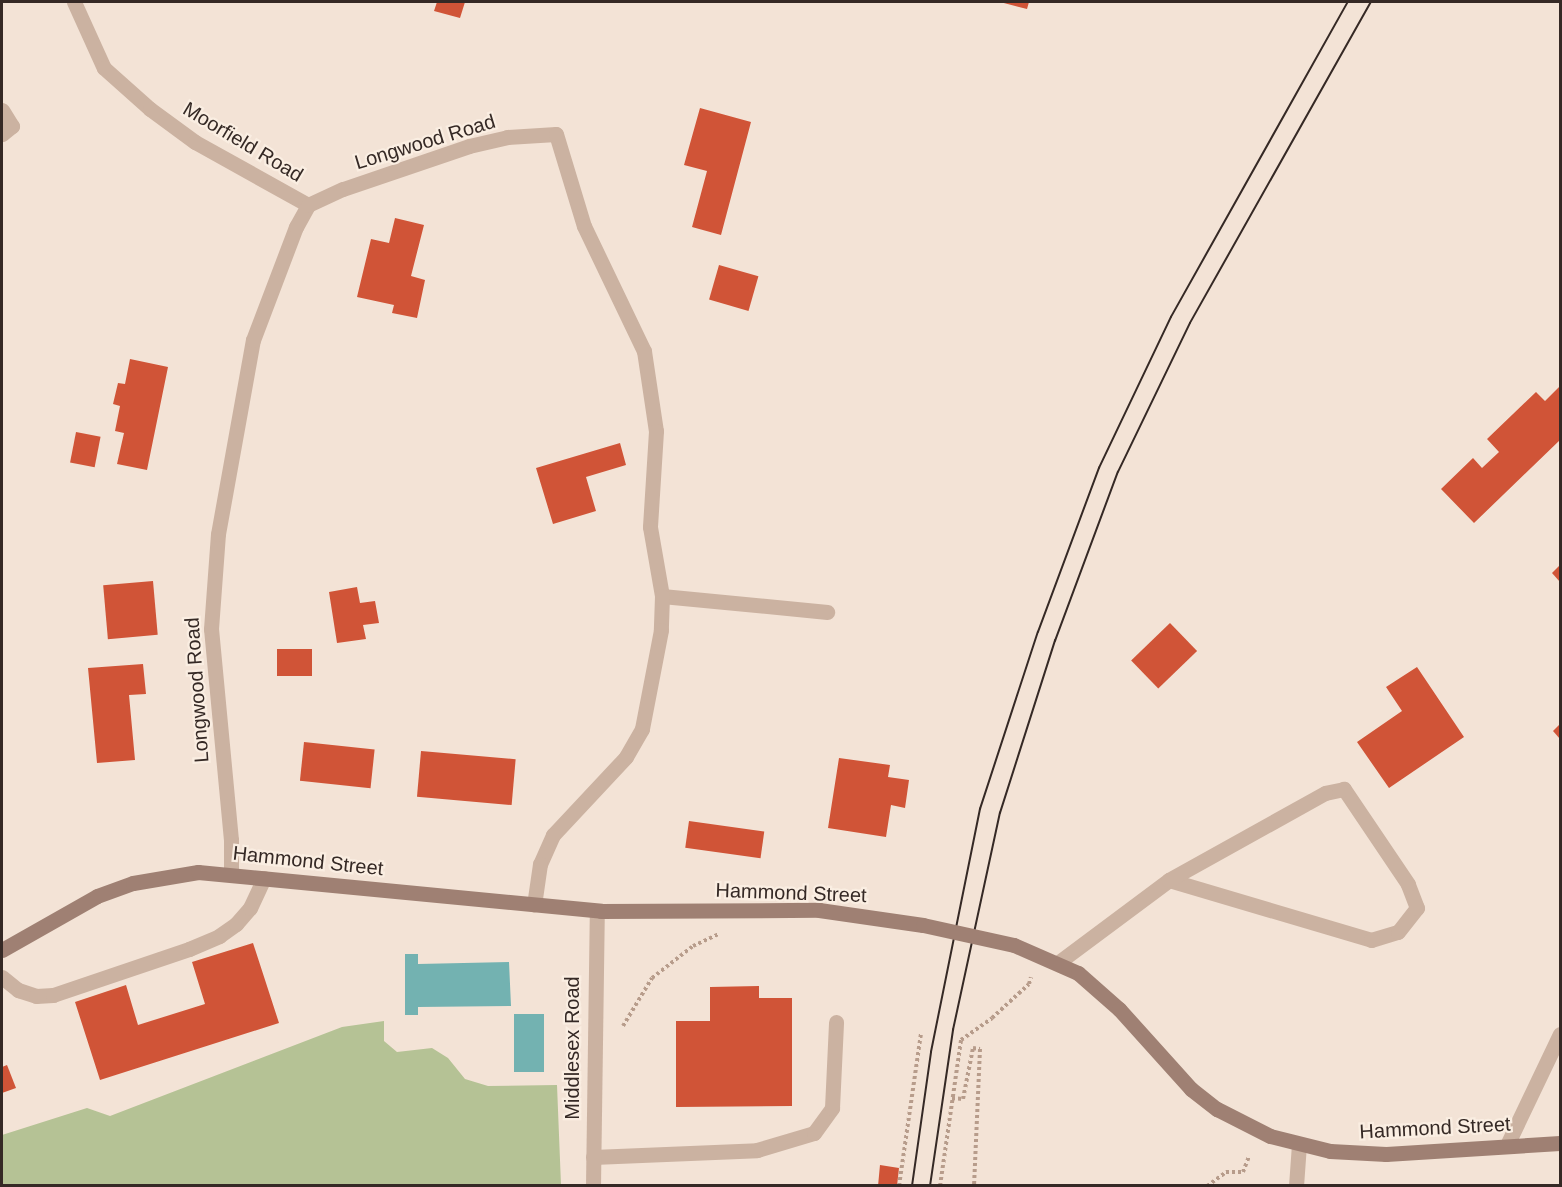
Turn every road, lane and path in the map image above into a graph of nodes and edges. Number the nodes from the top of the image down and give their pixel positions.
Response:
1 (74, 2) edge
2 (2, 110) edge
3 (2, 134) edge
4 (308, 205) junction
5 (662, 596) junction
6 (827, 612) dead end
7 (231, 874) junction
8 (264, 878) junction
9 (1169, 880) junction
10 (534, 905) junction
11 (597, 910) junction
12 (722, 933) dead end
13 (2, 950) edge
14 (1059, 962) junction
15 (2, 977) edge
16 (1029, 984) dead end
17 (836, 1022) dead end
18 (623, 1026) dead end
19 (921, 1033) dead end
20 (1560, 1034) edge
21 (952, 1098) junction
22 (1560, 1143) edge
23 (1299, 1144) junction
24 (1507, 1144) junction
25 (1249, 1156) dead end
26 (593, 1157) junction
27 (593, 1185) edge
28 (899, 1185) edge
29 (940, 1185) edge
30 (974, 1185) edge
31 (1207, 1185) edge
32 (1296, 1185) edge

1 - 4 street, Moorfield Road
2 - 3 street
4 - 5 street, Longwood Road
4 - 7 street, Longwood Road
5 - 6 street
5 - 10 street, Longwood Road
7 - 8 street, Hammond Street
7 - 13 street, Hammond Street
8 - 10 street, Hammond Street
8 - 15 street
9 - 9 street
9 - 14 street
10 - 11 street, Hammond Street
11 - 14 street, Hammond Street, bridge
11 - 26 street, Middlesex Road
12 - 18 path
14 - 23 street, Hammond Street
16 - 21 path
17 - 26 street
19 - 28 path
20 - 24 street
21 - 29 path
21 - 30 path
22 - 24 street, Hammond Street
23 - 24 street, Hammond Street
23 - 32 street
25 - 31 path
26 - 27 street, Middlesex Road

